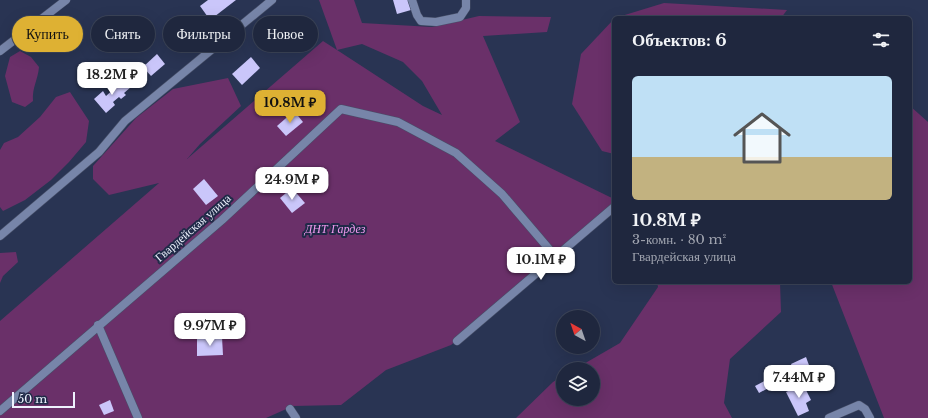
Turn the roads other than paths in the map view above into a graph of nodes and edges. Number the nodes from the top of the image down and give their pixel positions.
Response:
1 (66, 0) edge
2 (272, 0) edge
3 (412, 0) edge
4 (466, 4) edge
5 (0, 51) edge
6 (612, 209) edge
7 (0, 236) edge
8 (555, 256) junction
9 (98, 325) junction
10 (457, 341) dead end
11 (290, 409) dead end
12 (0, 411) edge
13 (138, 418) edge
14 (296, 418) edge
15 (829, 418) edge
16 (870, 418) edge

1 - 5 street
2 - 7 street
3 - 4 street
6 - 8 street
8 - 9 street, Гвардейская улица
8 - 10 street
9 - 12 street, Гвардейская улица
9 - 13 street
11 - 14 street
15 - 16 street

